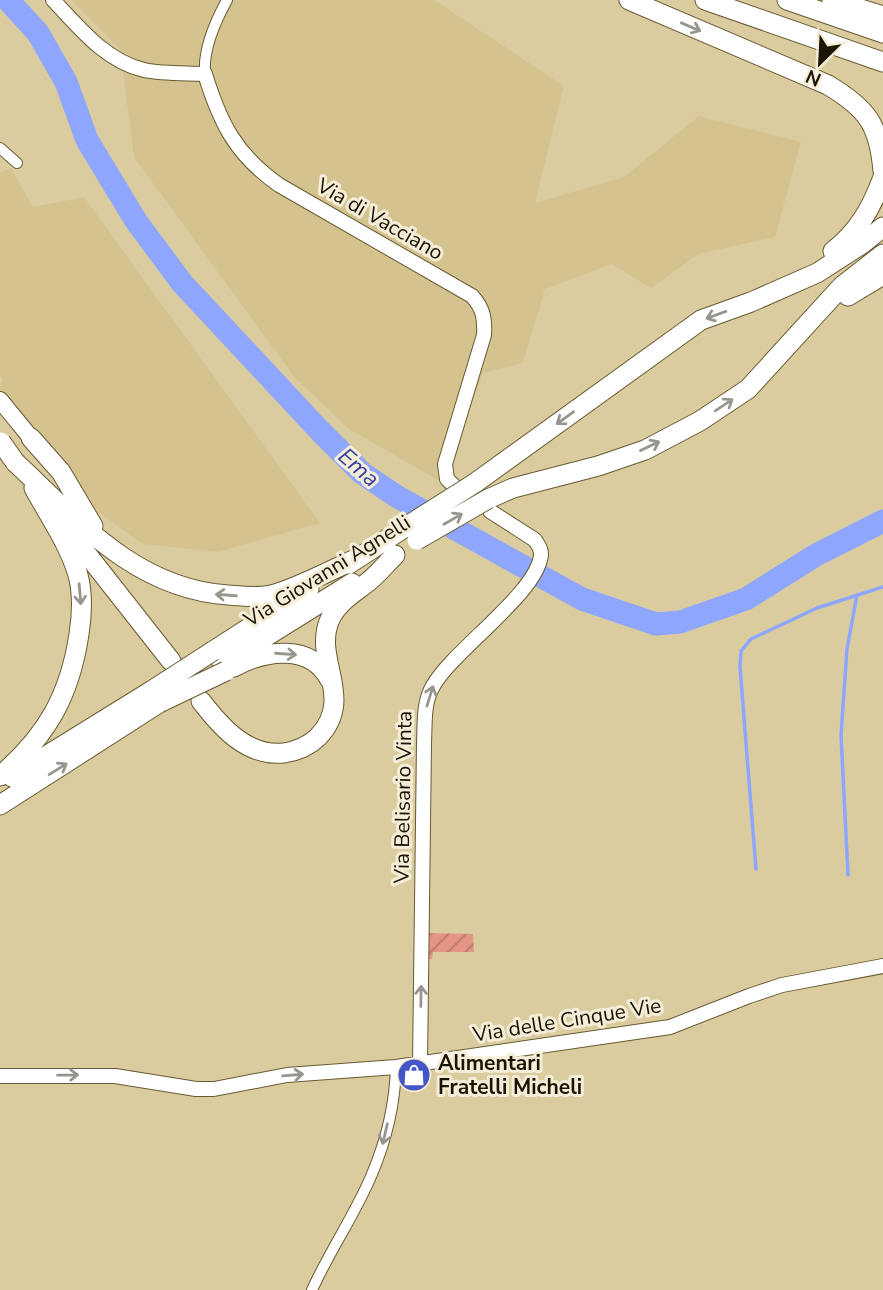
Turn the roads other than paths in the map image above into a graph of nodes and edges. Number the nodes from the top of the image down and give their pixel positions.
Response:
1 (53, 0) edge
2 (228, 0) edge
3 (629, 0) edge
4 (705, 0) edge
5 (787, 0) edge
6 (832, 0) edge
7 (883, 16) edge
8 (883, 33) edge
9 (883, 62) edge
10 (205, 74) junction
11 (0, 148) edge
12 (17, 163) dead end
13 (883, 172) edge
14 (883, 177) edge
15 (883, 227) edge
16 (883, 254) edge
17 (883, 275) edge
18 (790, 284) junction
19 (796, 334) junction
20 (0, 400) edge
21 (13, 445) edge
22 (454, 486) dead end
23 (34, 488) junction
24 (489, 505) junction
25 (412, 533) junction
26 (104, 545) junction
27 (395, 555) junction
28 (360, 557) junction
29 (171, 661) dead end
30 (220, 662) junction
31 (334, 687) junction
32 (155, 697) junction
33 (201, 701) dead end
34 (0, 776) edge
35 (0, 785) edge
36 (0, 805) edge
37 (883, 966) edge
38 (420, 1064) junction
39 (396, 1068) junction
40 (0, 1076) edge
41 (312, 1290) edge

1 - 10 street
2 - 10 street, Via di Vacciano
3 -> 13 highway
4 - 9 highway
5 - 8 highway
6 - 7 highway
10 - 22 street, Via di Vacciano
11 - 12 street
14 - 18 highway
15 - 18 highway
16 - 19 highway
17 - 19 highway
18 -> 25 highway, Via Giovanni Agnelli, bridge
24 -> 19 highway, Via Giovanni Agnelli
20 - 21 main road
21 - 23 highway
21 - 26 highway
21 - 26 highway
23 - 29 highway
23 -> 34 highway
25 -> 24 highway, Via Giovanni Agnelli, bridge
38 -> 24 street, Via Belisario Vinta
25 - 27 highway, Via Giovanni Agnelli
25 - 28 highway, Via Giovanni Agnelli
28 -> 26 highway
27 - 30 highway, Via Giovanni Agnelli
27 - 31 highway
28 - 30 highway, Via Giovanni Agnelli
30 -> 31 highway
30 - 32 highway, bridge
31 - 33 highway
32 - 35 highway
36 -> 32 highway
37 - 38 street, Via delle Cinque Vie
38 - 39 street, Via delle Cinque Vie
40 -> 39 street, Via delle Cinque Vie
39 -> 41 street

